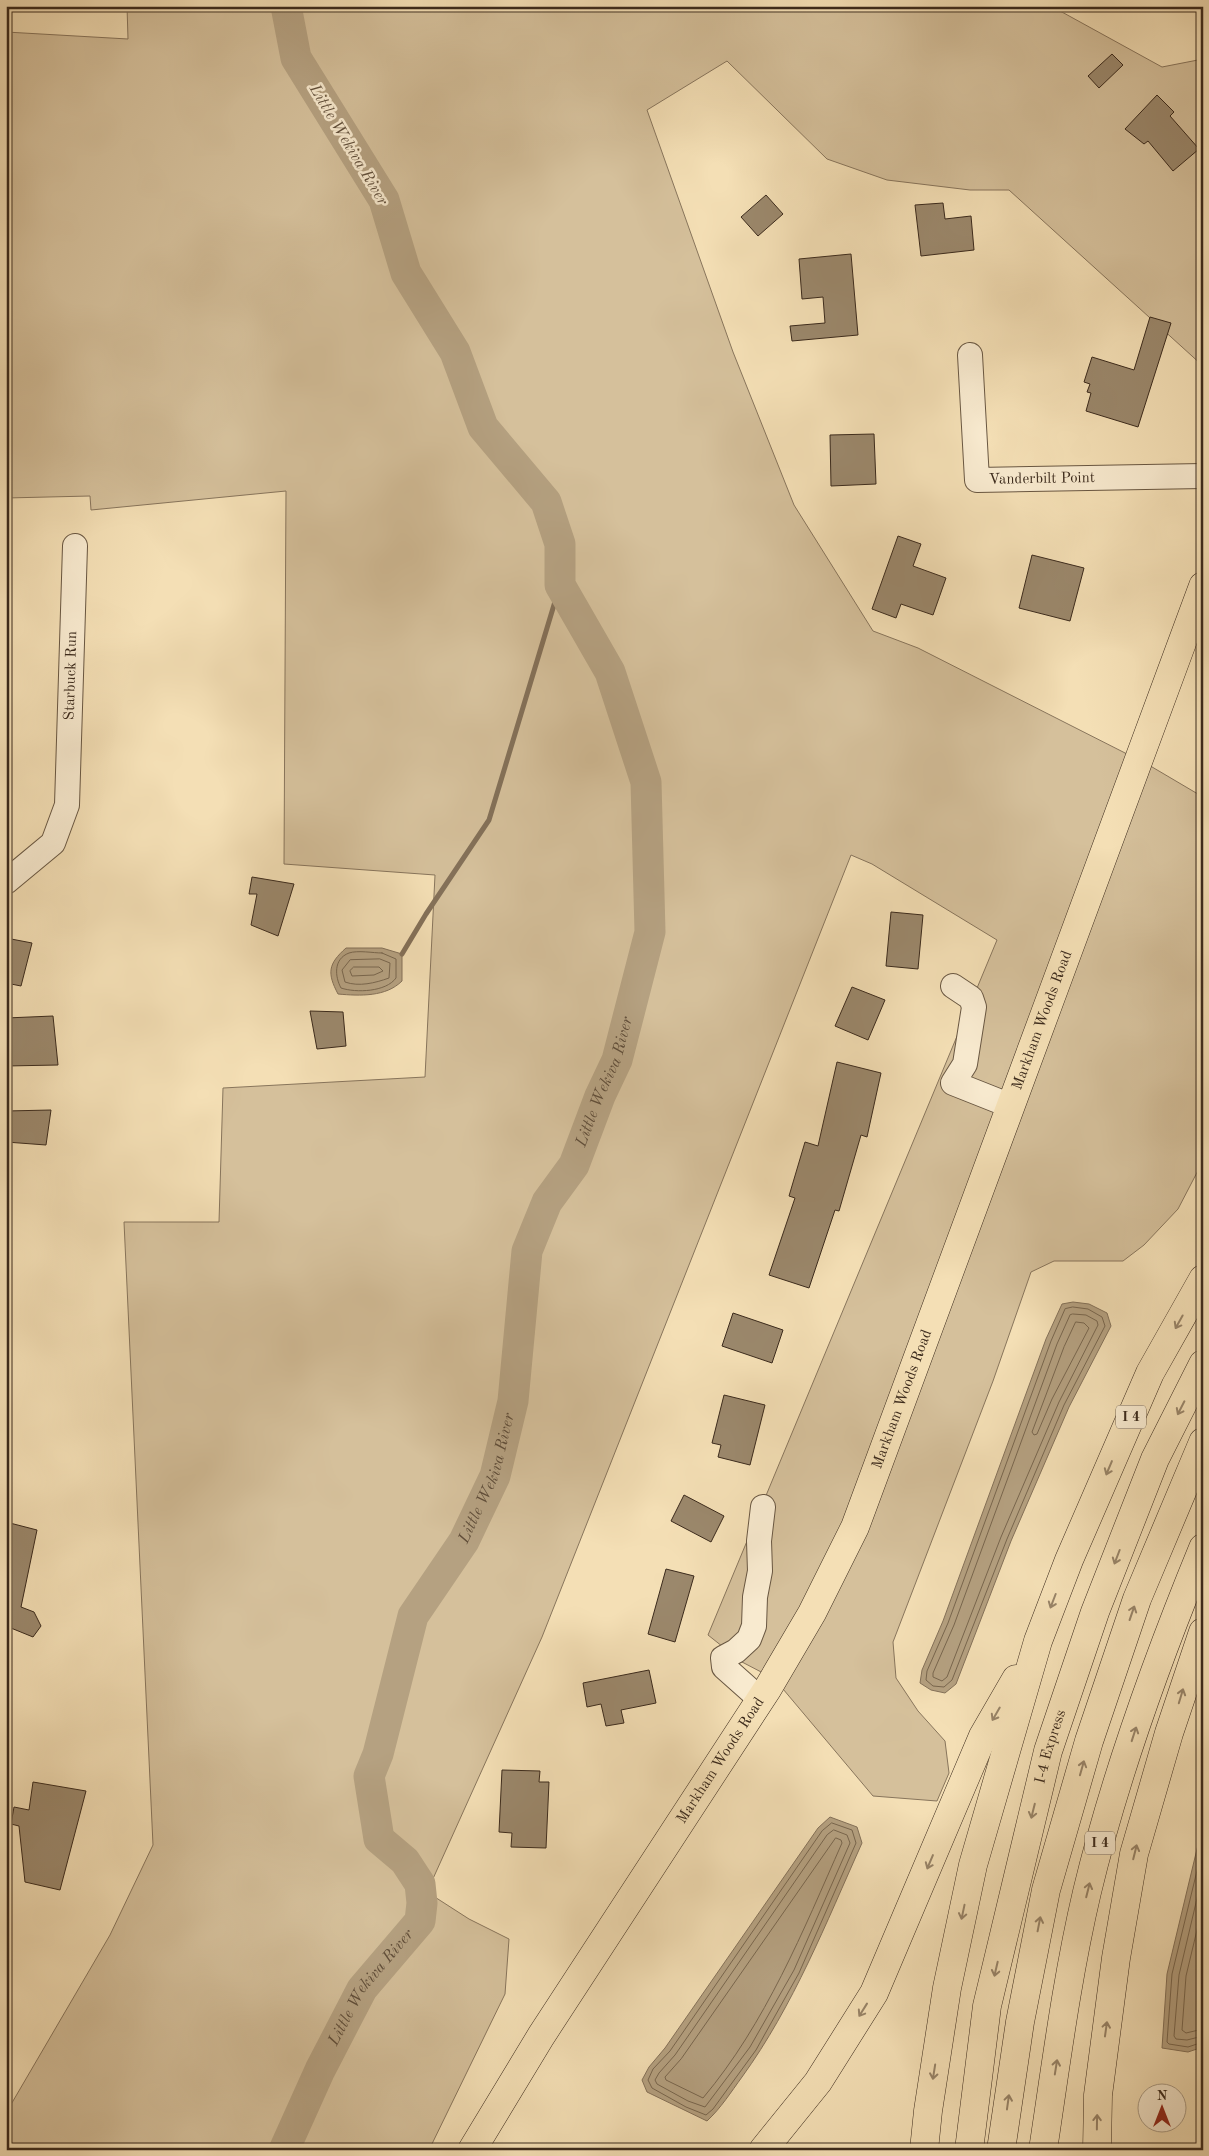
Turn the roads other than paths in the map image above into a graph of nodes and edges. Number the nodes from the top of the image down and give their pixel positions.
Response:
1 (970, 355) dead end
2 (1203, 476) edge
3 (75, 546) dead end
4 (1203, 586) edge
5 (6, 882) edge
6 (953, 986) dead end
7 (1011, 1106) junction
8 (1203, 1279) edge
9 (1203, 1364) edge
10 (1203, 1442) edge
11 (763, 1506) dead end
12 (1203, 1548) edge
13 (1203, 1632) edge
14 (1038, 1641) junction
15 (760, 1699) junction
16 (472, 2150) edge
17 (763, 2150) edge
18 (924, 2150) edge
19 (969, 2150) edge
20 (1001, 2150) edge
21 (1043, 2150) edge
22 (1097, 2150) edge

1 - 2 street, Vanderbilt Point
3 - 5 street, Starbuck Run
4 - 7 main road, Markham Woods Road
6 - 7 street
7 - 15 main road, Markham Woods Road
8 -> 14 main road, I 4
9 -> 19 main road, I-4 Express
20 -> 10 main road
11 - 15 street
21 -> 12 main road, I 4
22 -> 13 main road
14 -> 17 main road
14 -> 18 main road, I 4
15 - 16 main road, Markham Woods Road

